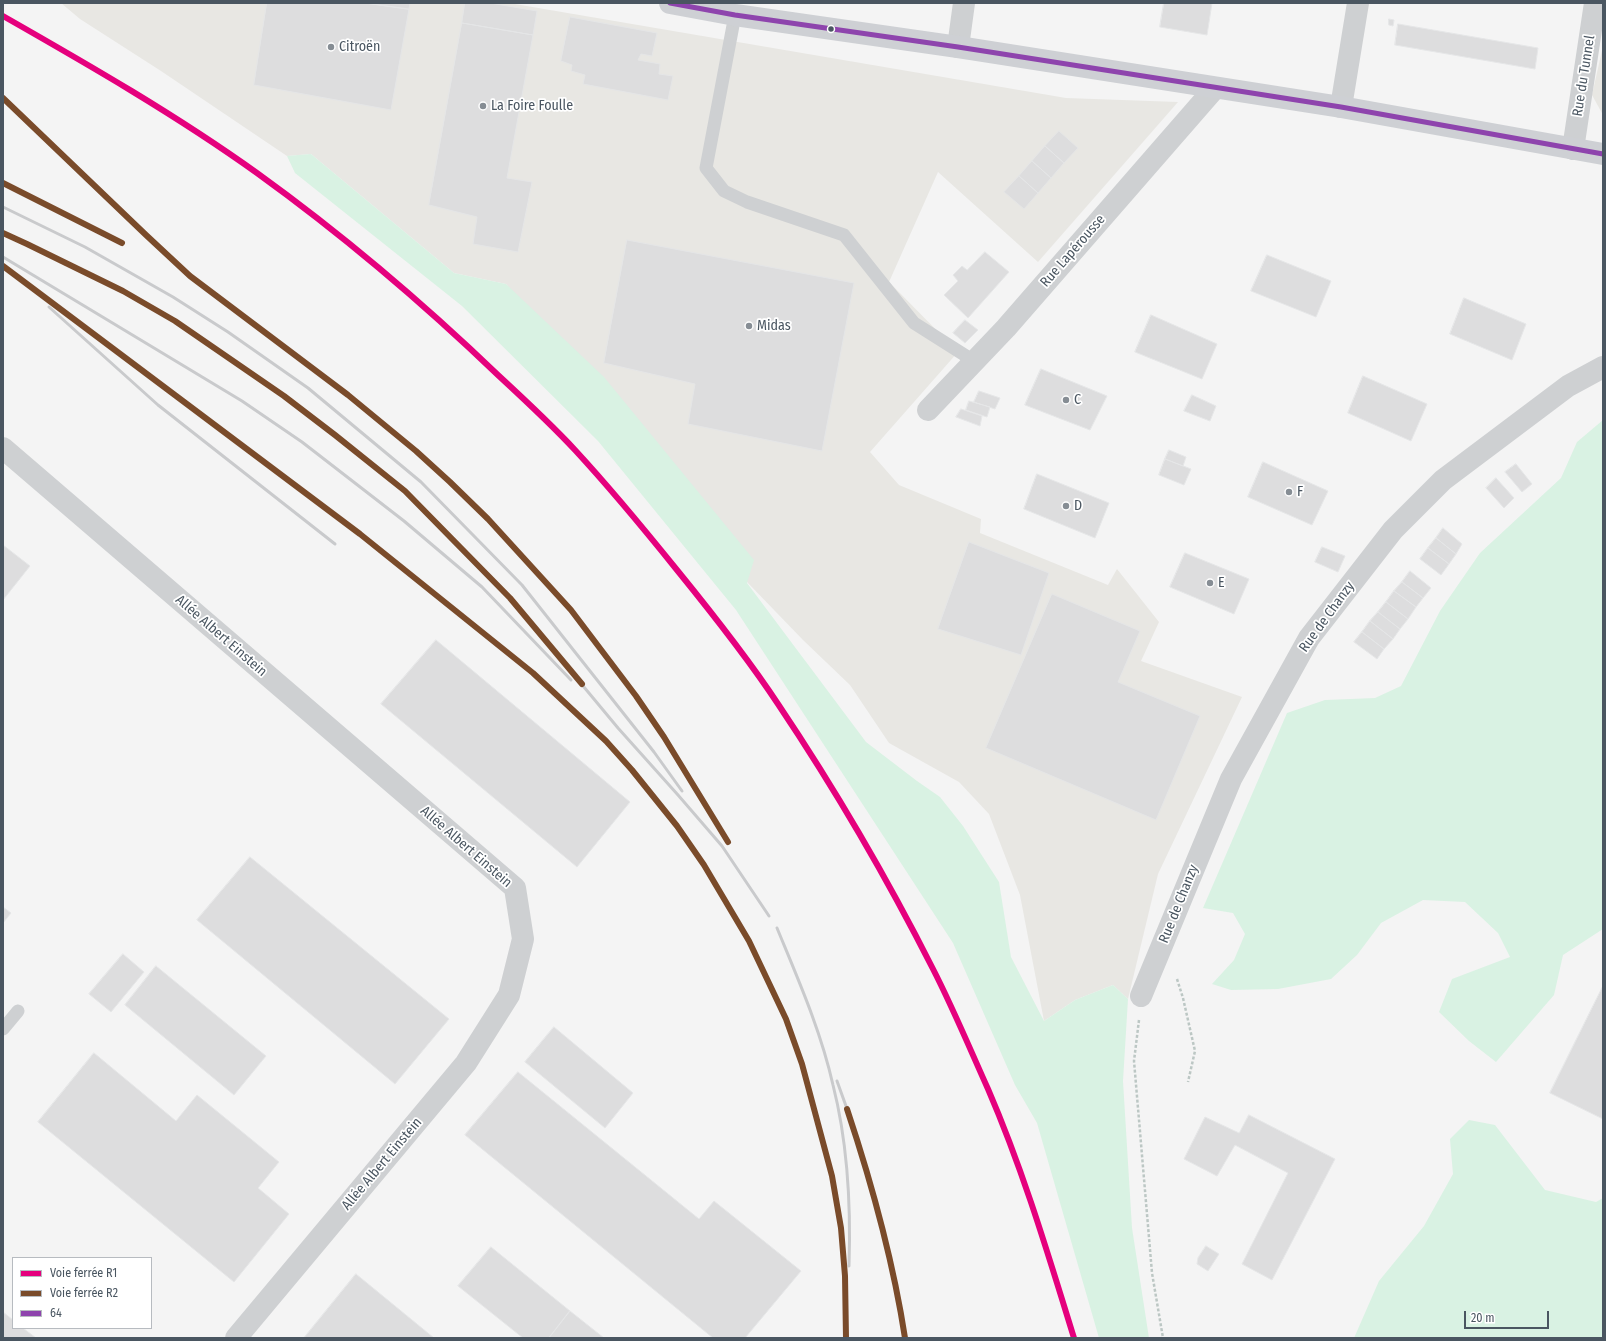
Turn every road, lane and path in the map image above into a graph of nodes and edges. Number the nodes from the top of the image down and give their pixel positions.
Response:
1 (670, 3) edge
2 (964, 3) edge
3 (1358, 3) edge
4 (1595, 3) edge
5 (735, 16) junction
6 (958, 47) junction
7 (1215, 88) junction
8 (1341, 108) junction
9 (1573, 149) junction
10 (1603, 154) edge
11 (974, 361) junction
12 (1603, 367) edge
13 (928, 410) dead end
14 (3, 448) edge
15 (1164, 941) junction
16 (1142, 996) joint
17 (18, 1011) dead end
18 (3, 1029) edge
19 (1188, 1082) dead end
20 (236, 1338) edge
21 (1163, 1338) edge

1 - 5 main road
2 - 6 street
3 - 8 street
4 - 9 street, Rue du Tunnel
5 - 6 main road
5 - 11 lane
6 - 7 main road
7 - 8 main road
7 - 11 street, Rue Lapérousse
8 - 9 main road
9 - 10 main road
11 - 13 street, Rue Lapérousse
12 - 15 street, Rue de Chanzy
14 - 20 street, Allée Albert Einstein
15 - 16 street, Rue de Chanzy
15 - 19 path
16 - 21 path
17 - 18 lane

